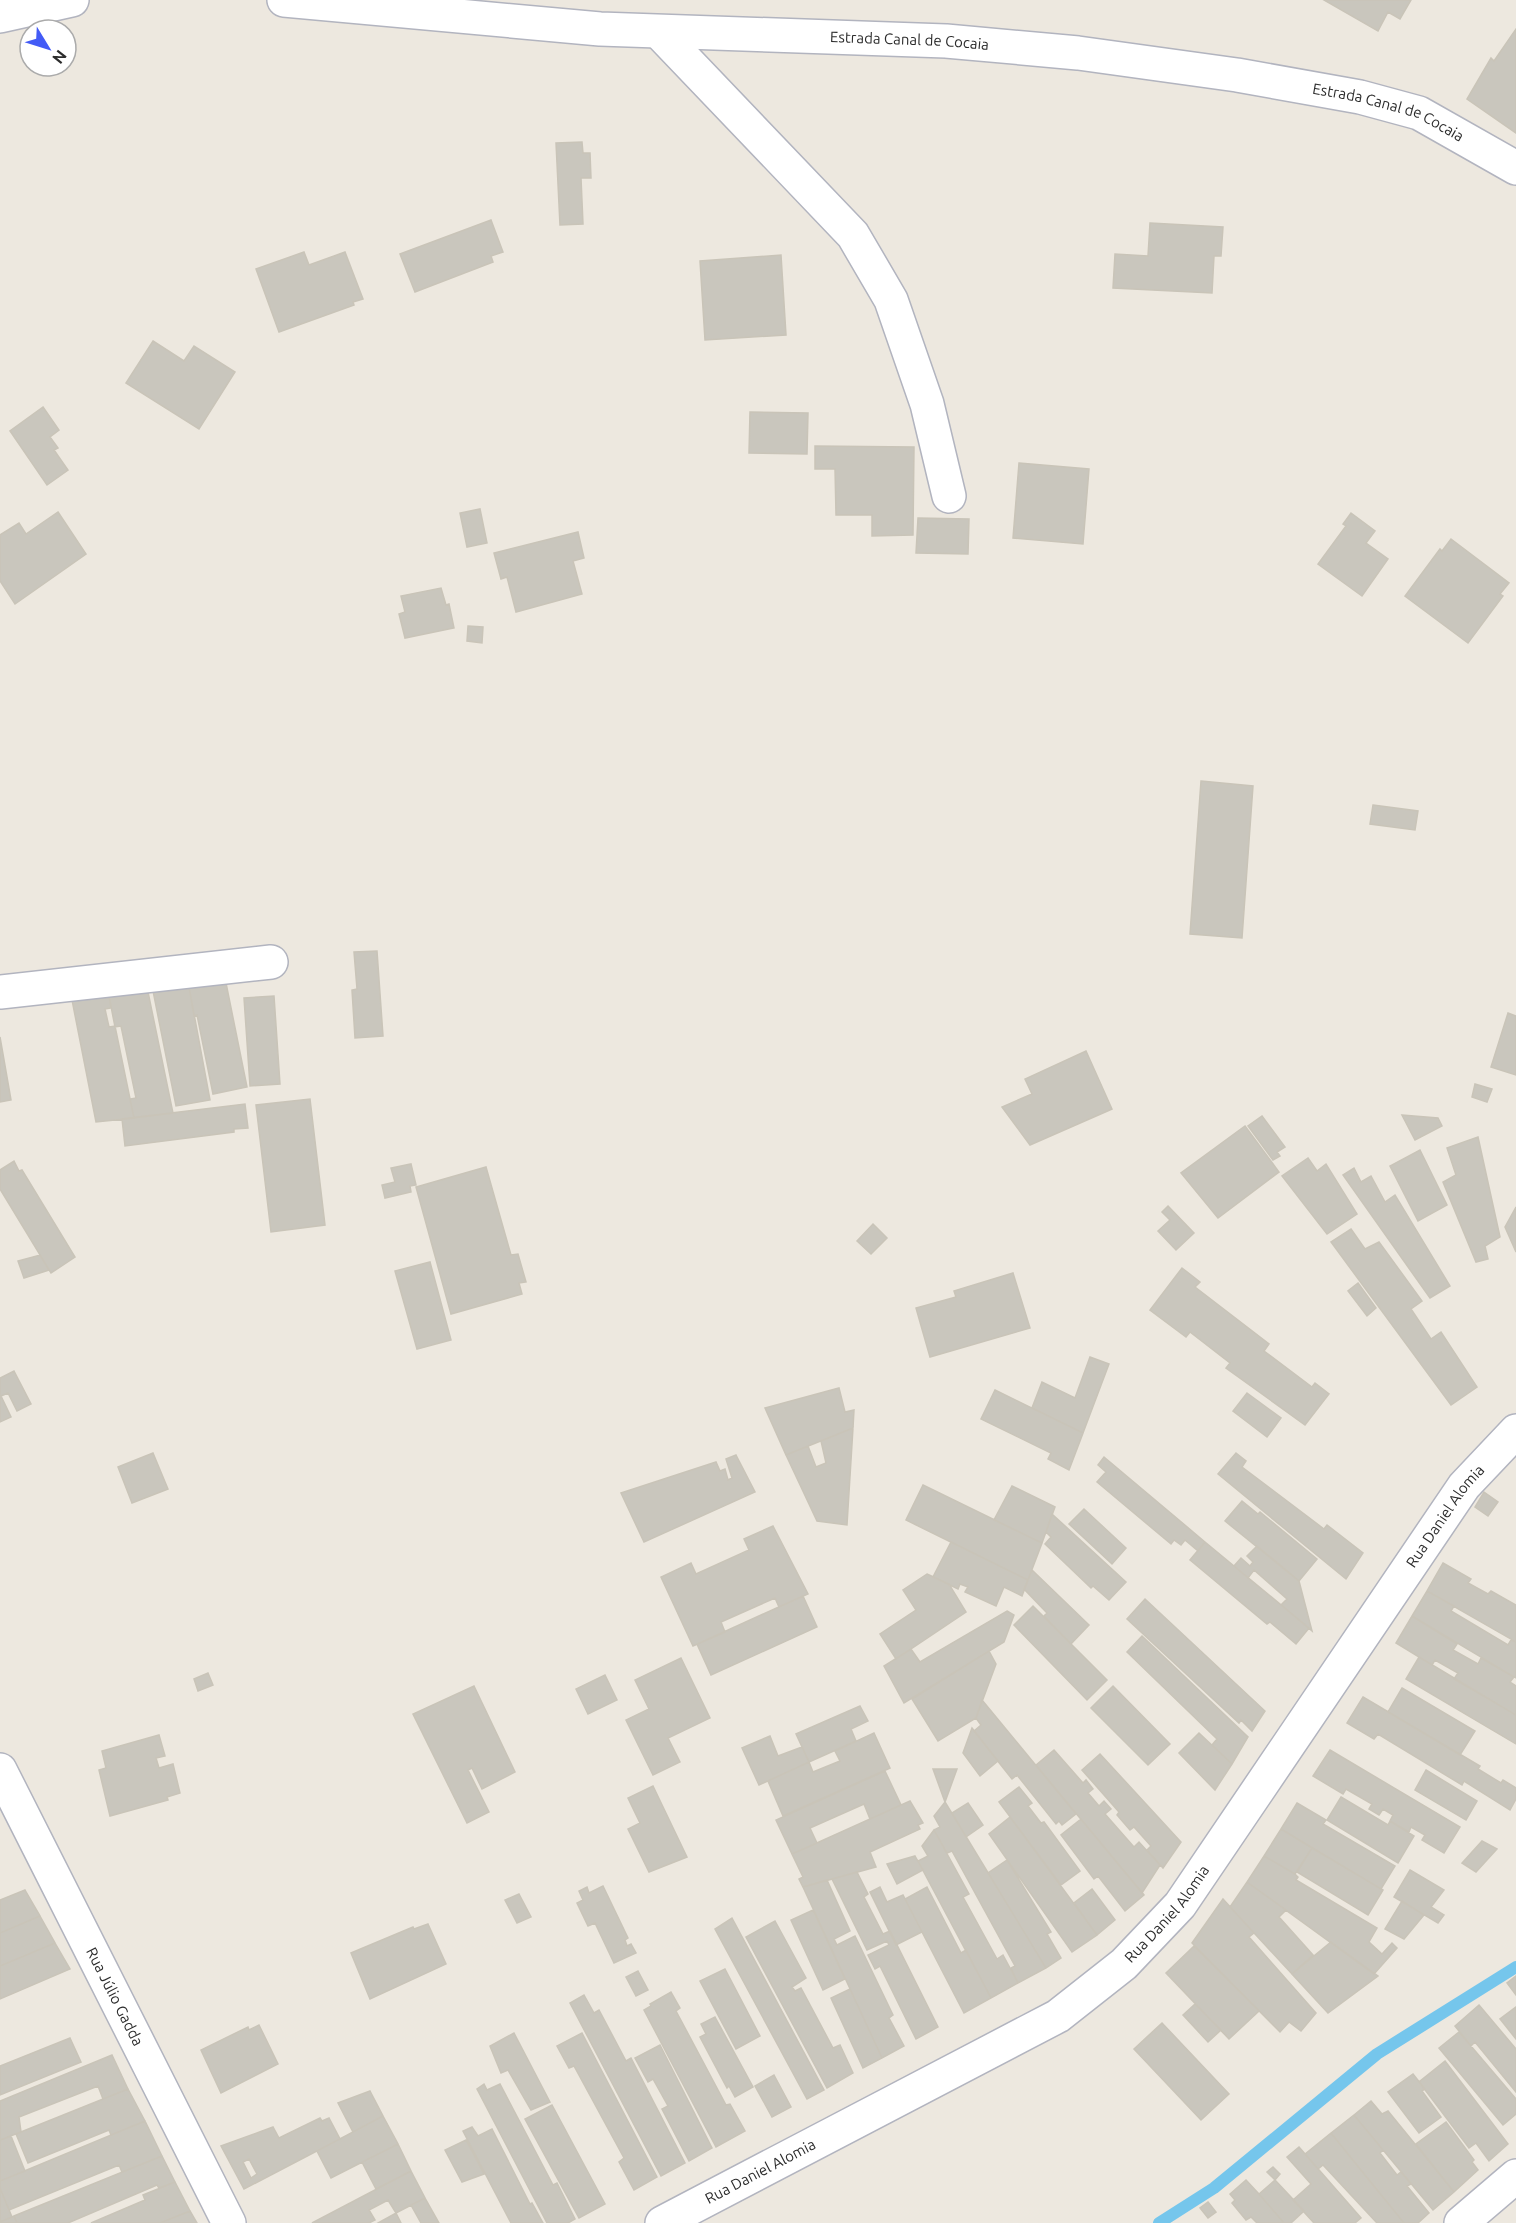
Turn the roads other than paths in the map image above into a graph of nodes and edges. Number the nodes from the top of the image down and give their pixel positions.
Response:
1 (72, 0) edge
2 (284, 0) edge
3 (0, 16) edge
4 (659, 32) junction
5 (1516, 168) edge
6 (949, 496) dead end
7 (271, 962) dead end
8 (0, 992) edge
9 (1516, 1431) edge
10 (0, 1770) edge
11 (1516, 2176) edge
12 (229, 2223) edge
13 (662, 2223) edge
14 (1461, 2223) edge

1 - 3 street
2 - 4 street, Estrada Canal de Cocaia
4 - 5 street, Estrada Canal de Cocaia
4 - 6 street
7 - 8 street
9 - 13 street, Rua Daniel Alomia
10 - 12 street, Rua Júlio Gadda
11 - 14 street

